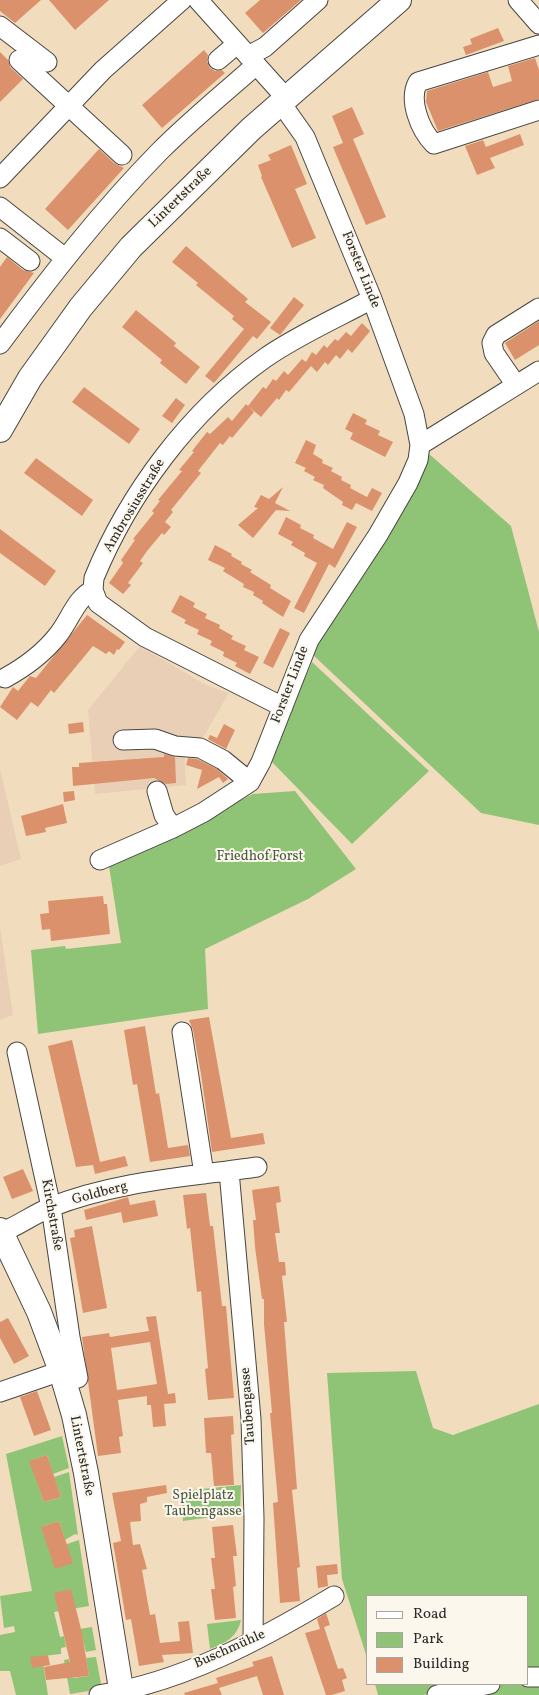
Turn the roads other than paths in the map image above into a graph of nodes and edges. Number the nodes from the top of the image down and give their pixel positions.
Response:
1 (182, 0) edge
2 (198, 0) edge
3 (318, 0) edge
4 (399, 0) edge
5 (518, 0) edge
6 (539, 24) edge
7 (0, 26) edge
8 (539, 45) edge
9 (247, 55) junction
10 (19, 60) dead end
11 (218, 60) dead end
12 (46, 62) dead end
13 (284, 101) junction
14 (68, 105) junction
15 (539, 110) edge
16 (122, 155) dead end
17 (0, 178) edge
18 (0, 207) edge
19 (0, 238) edge
20 (65, 258) junction
21 (30, 261) dead end
22 (372, 299) junction
23 (539, 308) edge
24 (0, 344) edge
25 (539, 372) edge
26 (516, 385) junction
27 (0, 430) edge
28 (420, 445) junction
29 (93, 590) junction
30 (5, 678) dead end
31 (283, 707) junction
32 (123, 740) dead end
33 (250, 782) junction
34 (157, 791) dead end
35 (173, 828) junction
36 (100, 860) dead end
37 (182, 1032) dead end
38 (17, 1052) dead end
39 (258, 1167) dead end
40 (229, 1171) junction
41 (204, 1174) junction
42 (51, 1207) junction
43 (0, 1232) edge
44 (70, 1374) junction
45 (0, 1392) edge
46 (334, 1596) dead end
47 (253, 1641) junction
48 (485, 1685) edge
49 (114, 1694) edge
50 (438, 1695) edge

1 - 14 street
2 - 9 street, Forster Linde
3 - 9 street
4 - 13 main road, Lintertstraße
5 - 6 street
7 - 12 street
8 - 15 street
9 - 11 street
9 - 13 street, Forster Linde
9 - 20 street
10 - 14 street
13 - 22 street, Forster Linde
13 - 27 main road, Lintertstraße
14 - 16 street
14 - 17 street
18 - 20 street
19 - 21 street
20 - 24 street
22 - 28 street, Forster Linde
22 - 29 street, Ambrosiusstraße
23 - 26 street
25 - 26 street
26 - 28 street
28 - 31 street, Forster Linde
29 - 30 street
29 - 31 street
31 - 33 street, Forster Linde
32 - 33 street
33 - 35 street, Forster Linde
34 - 35 street
35 - 36 street, Forster Linde
37 - 41 street
38 - 42 street, Kirchstraße
39 - 40 street, Goldberg
40 - 41 street, Goldberg
40 - 47 street, Taubengasse
41 - 42 street, Goldberg
42 - 43 street, Goldberg
42 - 44 street, Kirchstraße
43 - 44 main road, Lintertstraße
44 - 45 street
44 - 49 main road, Lintertstraße
46 - 47 street, Buschmühle
47 - 49 street, Buschmühle
48 - 50 street

